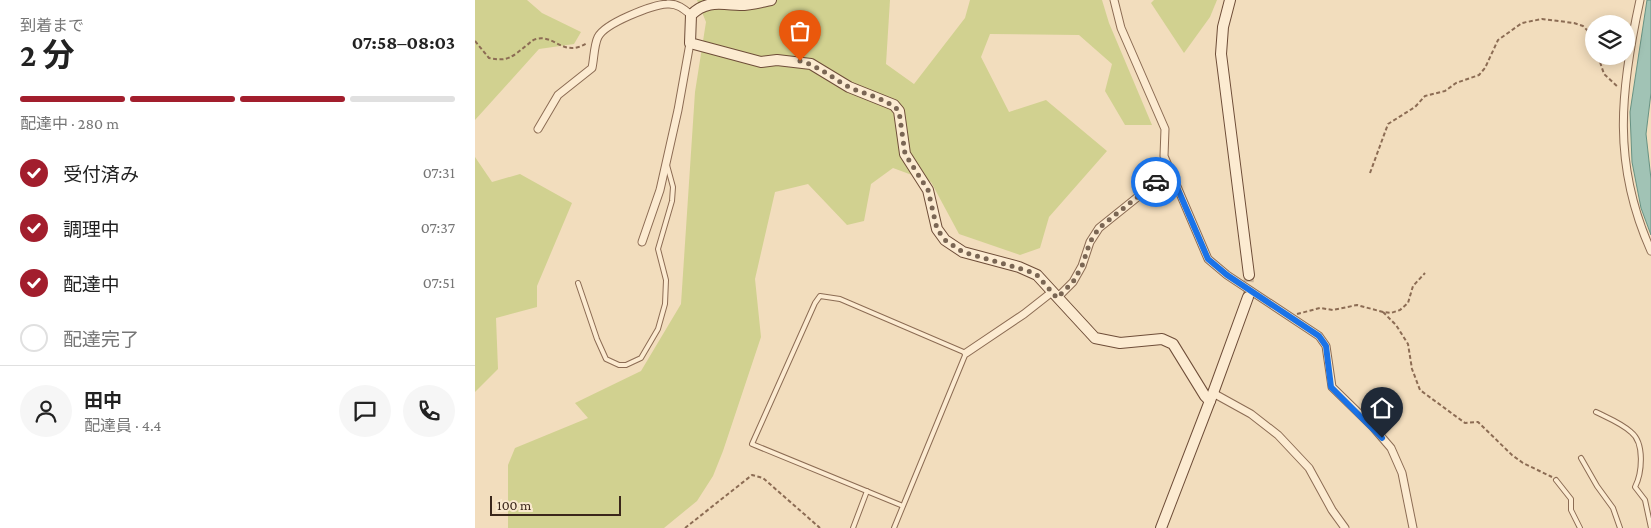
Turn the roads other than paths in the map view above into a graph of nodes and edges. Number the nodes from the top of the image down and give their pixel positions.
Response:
1 (771, 0) edge
2 (1115, 0) edge
3 (1230, 0) edge
4 (1640, 0) edge
5 (691, 15) junction
6 (690, 43) junction
7 (538, 129) dead end
8 (666, 161) junction
9 (1170, 171) junction
10 (642, 242) dead end
11 (1651, 251) edge
12 (1249, 275) tunnel mouth
13 (578, 282) dead end
14 (1054, 295) junction
15 (1248, 298) tunnel mouth
16 (966, 353) junction
17 (1212, 397) junction
18 (1597, 412) dead end
19 (1581, 458) dead end
20 (1556, 480) road end
21 (867, 491) junction
22 (903, 506) junction
23 (853, 528) edge
24 (894, 528) edge
25 (1161, 528) edge
26 (1345, 528) edge
27 (1413, 528) edge
28 (1580, 528) edge
29 (1620, 528) edge
30 (1651, 528) edge

1 - 5 street
2 - 9 street
3 - 12 street
4 - 11 street
5 - 6 street
5 - 7 street
6 - 8 street
6 - 14 street
8 - 10 street
8 - 13 lane
9 - 14 street
9 - 27 street
14 - 16 street
14 - 17 street
15 - 17 street
16 - 21 lane
16 - 22 lane
17 - 25 street
17 - 26 street
18 - 30 lane
19 - 29 lane
20 - 28 lane
21 - 22 lane
21 - 23 lane
22 - 24 lane

